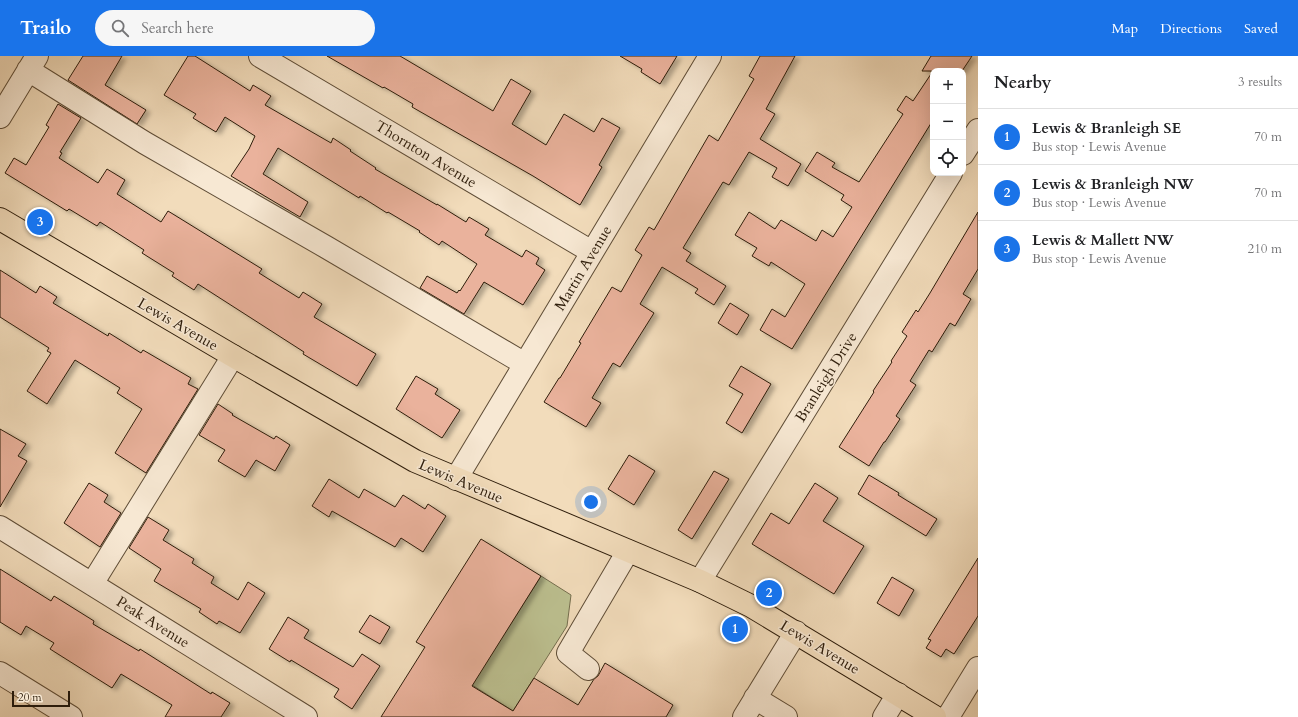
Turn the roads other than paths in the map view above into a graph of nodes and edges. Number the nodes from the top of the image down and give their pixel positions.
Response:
1 (260, 56) edge
2 (710, 56) edge
3 (33, 60) edge
4 (0, 117) edge
5 (978, 130) edge
6 (966, 149) edge
7 (949, 176) edge
8 (0, 220) edge
9 (592, 252) junction
10 (232, 356) junction
11 (525, 364) junction
12 (456, 479) junction
13 (0, 527) edge
14 (628, 551) junction
15 (700, 581) junction
16 (92, 584) junction
17 (796, 632) junction
18 (978, 668) edge
19 (588, 670) dead end
20 (0, 673) edge
21 (898, 694) junction
22 (756, 698) junction
23 (71, 717) edge
24 (306, 717) edge
25 (744, 717) edge
26 (786, 717) edge
27 (884, 717) edge
28 (934, 717) edge
29 (948, 717) edge

1 - 9 street, Thornton Avenue
2 - 9 street, Martin Avenue
3 - 4 street
3 - 11 street
5 - 6 street
7 - 15 street, Branleigh Drive
8 - 10 main road, Lewis Avenue
9 - 11 street, Martin Avenue
10 - 12 main road, Lewis Avenue
10 - 16 street
11 - 12 street, Martin Avenue
12 - 14 main road, Lewis Avenue
13 - 16 street, Peak Avenue
14 - 15 main road, Lewis Avenue
14 - 19 street
15 - 17 main road, Lewis Avenue
16 - 24 street, Peak Avenue
17 - 21 main road, Lewis Avenue
17 - 22 street
18 - 29 street
20 - 23 street
21 - 27 street
21 - 28 main road, Lewis Avenue
22 - 25 street
22 - 26 street

